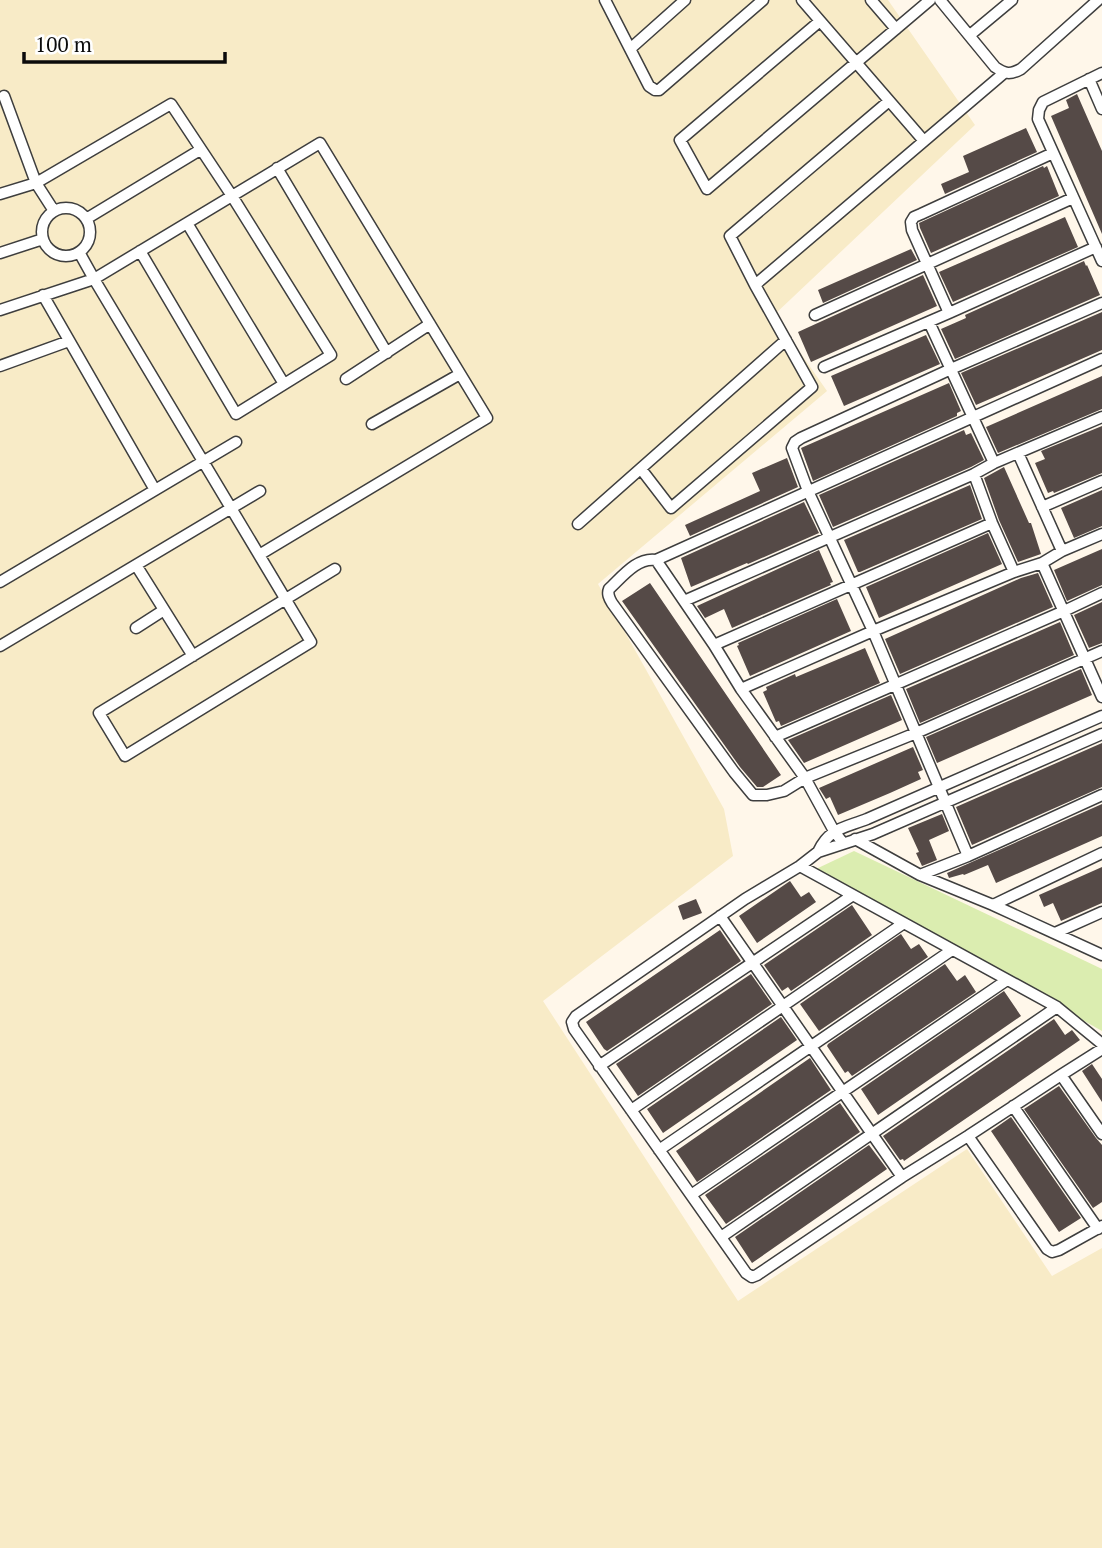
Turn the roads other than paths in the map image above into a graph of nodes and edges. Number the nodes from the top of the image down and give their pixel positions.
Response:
1 (605, 0) edge
2 (685, 0) edge
3 (763, 0) edge
4 (802, 0) edge
5 (871, 0) edge
6 (930, 0) edge
7 (940, 0) edge
8 (1012, 0) edge
9 (1098, 0) edge
10 (820, 21) junction
11 (896, 29) junction
12 (970, 35) junction
13 (630, 49) junction
14 (856, 63) junction
15 (1004, 73) junction
16 (1102, 73) edge
17 (1089, 79) junction
18 (5, 96) dead end
19 (889, 101) junction
20 (1102, 109) edge
21 (924, 141) junction
22 (200, 150) junction
23 (1053, 153) junction
24 (277, 169) junction
25 (36, 183) junction
26 (0, 194) edge
27 (232, 196) junction
28 (1073, 198) junction
29 (54, 211) junction
30 (86, 219) junction
31 (187, 223) junction
32 (43, 239) junction
33 (1096, 247) junction
34 (140, 251) junction
35 (79, 252) junction
36 (0, 253) edge
37 (1102, 261) edge
38 (928, 264) junction
39 (94, 279) junction
40 (755, 285) junction
41 (43, 295) junction
42 (1102, 303) edge
43 (0, 310) edge
44 (949, 313) junction
45 (815, 315) dead end
46 (929, 322) junction
47 (430, 324) junction
48 (786, 340) junction
49 (69, 341) junction
50 (387, 353) junction
51 (1102, 359) edge
52 (0, 366) edge
53 (824, 367) dead end
54 (951, 369) junction
55 (460, 374) junction
56 (346, 379) dead end
57 (284, 384) junction
58 (973, 416) junction
59 (1102, 417) edge
60 (372, 424) dead end
61 (236, 442) dead end
62 (1018, 453) junction
63 (203, 461) junction
64 (994, 463) junction
65 (641, 469) junction
66 (974, 474) junction
67 (1102, 481) edge
68 (155, 490) junction
69 (260, 491) dead end
70 (808, 491) junction
71 (1042, 507) junction
72 (231, 509) junction
73 (992, 523) junction
74 (578, 524) dead end
75 (1102, 534) edge
76 (830, 537) junction
77 (1062, 551) junction
78 (259, 555) junction
79 (656, 560) junction
80 (1042, 563) junction
81 (136, 565) junction
82 (335, 569) dead end
83 (1014, 572) junction
84 (0, 582) edge
85 (850, 585) junction
86 (1102, 593) edge
87 (286, 600) junction
88 (684, 601) junction
89 (164, 610) junction
90 (1064, 611) junction
91 (136, 628) dead end
92 (873, 631) junction
93 (714, 645) junction
94 (0, 646) edge
95 (1102, 651) edge
96 (193, 656) junction
97 (1085, 658) junction
98 (895, 684) junction
99 (741, 689) junction
100 (1102, 697) edge
101 (1102, 716) edge
102 (916, 733) junction
103 (1102, 734) edge
104 (775, 737) junction
105 (805, 778) junction
106 (939, 788) junction
107 (1102, 795) edge
108 (945, 804) junction
109 (867, 819) junction
110 (834, 831) junction
111 (873, 834) junction
112 (855, 839) junction
113 (843, 843) junction
114 (818, 852) junction
115 (1102, 853) edge
116 (968, 856) junction
117 (800, 866) junction
118 (920, 876) junction
119 (853, 895) junction
120 (993, 905) junction
121 (1102, 912) edge
122 (720, 916) junction
123 (904, 923) junction
124 (1055, 933) junction
125 (952, 950) junction
126 (1102, 955) edge
127 (753, 962) junction
128 (1007, 980) junction
129 (783, 1006) junction
130 (1057, 1007) junction
131 (811, 1046) junction
132 (1102, 1047) edge
133 (599, 1066) junction
134 (1061, 1074) junction
135 (843, 1092) junction
136 (1013, 1106) junction
137 (631, 1110) junction
138 (872, 1134) junction
139 (1102, 1134) edge
140 (968, 1136) junction
141 (659, 1150) junction
142 (902, 1177) junction
143 (691, 1195) junction
144 (1100, 1228) edge
145 (721, 1237) junction

1 - 13 street
2 - 13 street
3 - 13 street
4 - 10 street
5 - 11 street
6 - 11 street
7 - 12 street
8 - 12 street
9 - 15 street
10 - 14 street
10 - 14 street
11 - 14 street
12 - 15 street
14 - 19 street
15 - 21 street
16 - 17 street
17 - 20 street
17 - 23 street
18 - 25 street
19 - 21 street
19 - 40 street
21 - 40 street
22 - 25 street
22 - 27 street
22 - 30 street
23 - 28 street
23 - 38 street
24 - 27 street
24 - 47 street
24 - 50 street
25 - 26 street
25 - 29 street
27 - 31 street
27 - 57 street
28 - 33 street
28 - 38 street
29 - 30 street
29 - 32 street
30 - 35 street
31 - 34 street
31 - 57 street
32 - 35 street
32 - 36 street
33 - 37 street
33 - 44 street
34 - 39 street
34 - 57 street
35 - 39 street
38 - 44 street
38 - 45 street
39 - 41 street
39 - 63 street
40 - 48 street
41 - 43 street
41 - 49 street
42 - 54 street
44 - 46 street
46 - 53 street
46 - 54 street
47 - 50 street
47 - 55 street
48 - 65 street
48 - 65 street
49 - 52 street
49 - 68 street
50 - 56 street
51 - 58 street
54 - 58 street
54 - 70 street
55 - 60 street
55 - 78 street
58 - 64 street
58 - 70 street
59 - 62 street
61 - 63 street
62 - 64 street
62 - 71 street
63 - 68 street
63 - 72 street
64 - 66 street
65 - 74 street
66 - 73 street
66 - 76 street
67 - 71 street
68 - 84 street
69 - 72 street
70 - 76 street
70 - 79 street
71 - 77 street
72 - 78 street
72 - 81 street
73 - 83 street
73 - 85 street
75 - 77 street
76 - 85 street
76 - 88 street
77 - 80 street
78 - 87 street
79 - 88 street
79 - 105 street
80 - 83 street
80 - 90 street
81 - 89 street
81 - 94 street
82 - 87 street
83 - 92 street
85 - 92 street
85 - 93 street
86 - 90 street
87 - 96 street
87 - 96 street
88 - 93 street
89 - 91 street
89 - 96 street
90 - 97 street
90 - 98 street
92 - 98 street
92 - 99 street
93 - 99 street
95 - 97 street
97 - 100 street
97 - 102 street
98 - 102 street
98 - 104 street
99 - 104 street
101 - 106 street
102 - 105 street
102 - 106 street
103 - 108 street
104 - 105 street
105 - 110 street
106 - 108 street
106 - 109 street
107 - 116 street
108 - 111 street
108 - 116 street
109 - 110 street
109 - 111 street
110 - 113 street
110 - 114 street
111 - 112 street
112 - 113 street
112 - 118 street
113 - 114 street
114 - 117 street
115 - 120 street
116 - 118 street
117 - 119 street
117 - 122 street
118 - 120 street
119 - 123 street
119 - 127 street
120 - 124 street
121 - 124 street
122 - 127 street
122 - 133 street
123 - 125 street
123 - 129 street
124 - 126 street
125 - 128 street
125 - 131 street
127 - 129 street
127 - 133 street
128 - 130 street
128 - 135 street
129 - 131 street
129 - 137 street
130 - 132 street
130 - 138 street
131 - 135 street
131 - 141 street
132 - 134 street
133 - 137 street
134 - 136 street
134 - 139 street
135 - 138 street
135 - 143 street
136 - 140 street
136 - 144 street
137 - 141 street
138 - 142 street
138 - 145 street
140 - 142 street
140 - 144 street
141 - 143 street
142 - 145 street
143 - 145 street

